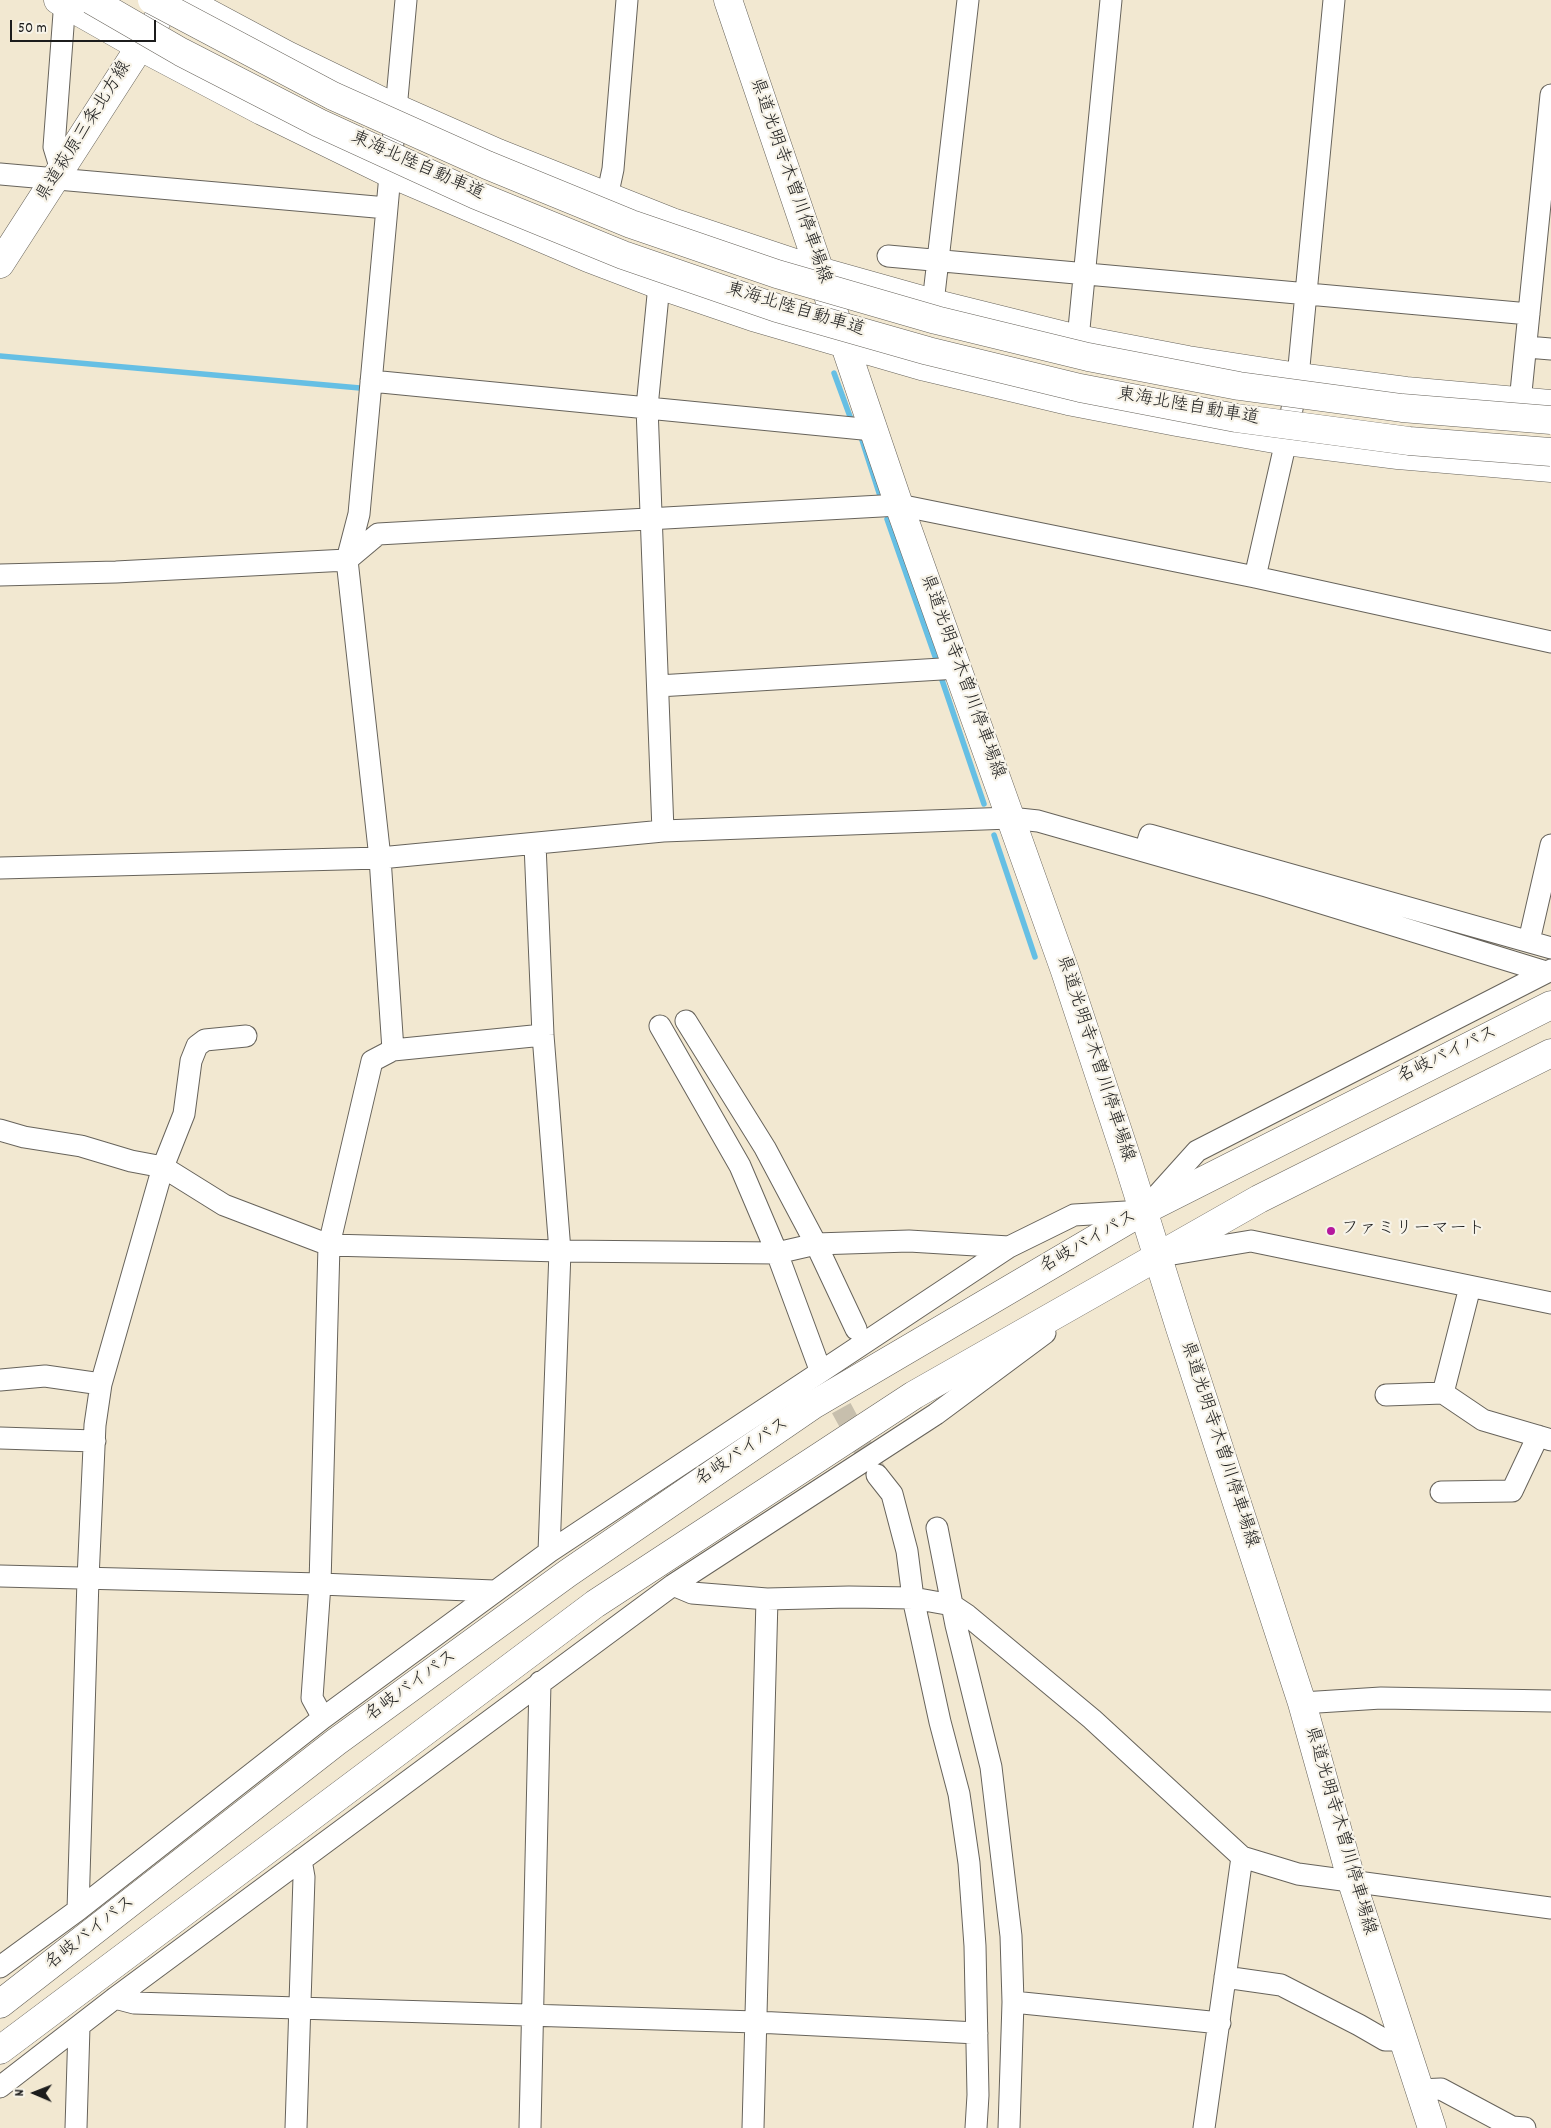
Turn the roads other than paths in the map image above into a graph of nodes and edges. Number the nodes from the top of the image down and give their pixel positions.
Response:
1 (91, 0) edge
2 (152, 0) edge
3 (170, 0) edge
4 (184, 0) edge
5 (406, 0) edge
6 (627, 0) edge
7 (728, 0) edge
8 (968, 0) edge
9 (1112, 0) edge
10 (1334, 0) edge
11 (63, 1) edge
12 (139, 46) junction
13 (1551, 95) edge
14 (396, 108) junction
15 (390, 173) junction
16 (0, 174) edge
17 (57, 175) junction
18 (607, 197) junction
19 (387, 208) junction
20 (888, 256) dead end
21 (939, 259) junction
22 (0, 264) edge
23 (819, 271) junction
24 (1086, 274) junction
25 (659, 285) junction
26 (1306, 294) junction
27 (933, 303) junction
28 (1529, 314) junction
29 (1078, 339) junction
30 (844, 345) junction
31 (1527, 346) junction
32 (1551, 349) edge
33 (1298, 377) junction
34 (371, 381) junction
35 (1520, 402) junction
36 (1551, 404) edge
37 (647, 407) junction
38 (1551, 420) edge
39 (874, 430) junction
40 (1286, 441) junction
41 (1551, 452) edge
42 (1551, 468) edge
43 (899, 505) junction
44 (651, 518) junction
45 (347, 560) junction
46 (0, 575) edge
47 (1255, 577) junction
48 (1551, 642) edge
49 (958, 668) junction
50 (658, 686) junction
51 (1010, 818) junction
52 (663, 831) junction
53 (535, 844) junction
54 (1551, 845) edge
55 (1145, 851) junction
56 (380, 858) junction
57 (0, 868) edge
58 (1529, 941) junction
59 (1551, 948) edge
60 (1545, 966) edge
61 (1551, 1005) edge
62 (686, 1021) dead end
63 (660, 1026) dead end
64 (543, 1035) junction
65 (246, 1036) dead end
66 (393, 1050) junction
67 (1551, 1053) edge
68 (0, 1130) edge
69 (163, 1168) junction
70 (1142, 1211) junction
71 (816, 1244) junction
72 (329, 1245) junction
73 (1009, 1247) junction
74 (560, 1251) junction
75 (777, 1253) junction
76 (1157, 1257) junction
77 (1109, 1285) junction
78 (1470, 1287) junction
79 (1551, 1303) edge
80 (856, 1329) dead end
81 (818, 1364) tunnel mouth
82 (0, 1380) edge
83 (101, 1384) junction
84 (1443, 1393) junction
85 (1386, 1395) dead end
86 (0, 1438) edge
87 (1544, 1438) edge
88 (95, 1441) junction
89 (877, 1475) tunnel mouth
90 (1441, 1492) dead end
91 (937, 1528) dead end
92 (549, 1552) junction
93 (0, 1576) edge
94 (88, 1579) junction
95 (320, 1584) junction
96 (673, 1585) junction
97 (494, 1592) junction
98 (913, 1598) junction
99 (767, 1599) junction
100 (952, 1604) junction
101 (540, 1682) junction
102 (1551, 1701) edge
103 (1302, 1702) junction
104 (323, 1718) junction
105 (1242, 1857) junction
106 (301, 1860) junction
107 (1352, 1882) junction
108 (1551, 1908) edge
109 (78, 1910) junction
110 (0, 1967) edge
111 (1225, 1977) junction
112 (114, 1998) junction
113 (1013, 2002) junction
114 (0, 2004) edge
115 (300, 2008) junction
116 (533, 2015) junction
117 (756, 2022) junction
118 (1220, 2023) junction
119 (79, 2027) junction
120 (977, 2033) junction
121 (1402, 2040) junction
122 (0, 2050) edge
123 (0, 2087) edge
124 (1418, 2090) junction
125 (76, 2128) edge
126 (296, 2128) edge
127 (530, 2128) edge
128 (753, 2128) edge
129 (976, 2128) edge
130 (1009, 2128) edge
131 (1204, 2128) edge
132 (1432, 2128) edge
133 (1525, 2128) edge

1 - 41 main road, 東海北陸自動車道, bridge
2 - 38 main road, 東海北陸自動車道, bridge
3 - 12 main road, 県道萩原三条北方線
4 - 14 main road
5 - 14 street
6 - 18 street
7 - 23 main road, 県道光明寺木曽川停車場線
8 - 21 street
9 - 24 street
10 - 26 street
11 - 12 main road
11 - 17 street
12 - 15 main road
12 - 17 main road, 県道萩原三条北方線
13 - 28 street
14 - 15 street
14 - 18 main road
15 - 19 street
15 - 25 main road
16 - 17 street
17 - 19 street
17 - 22 main road, 県道萩原三条北方線
18 - 23 main road
19 - 34 street
20 - 21 street
21 - 24 street
21 - 27 street
23 - 27 main road
23 - 30 main road, 県道光明寺木曽川停車場線
24 - 26 street
24 - 29 street
25 - 30 main road
25 - 37 street
26 - 28 street
26 - 33 street
27 - 29 main road
28 - 31 street
29 - 33 main road
30 - 39 main road, 県道光明寺木曽川停車場線
30 - 40 main road
31 - 32 street
31 - 35 street
33 - 35 main road
33 - 40 street
34 - 37 street
34 - 45 street
35 - 36 main road
37 - 39 street
37 - 44 street
39 - 43 main road, 県道光明寺木曽川停車場線
40 - 42 main road
40 - 47 street
43 - 44 street
43 - 47 street
43 - 49 main road, 県道光明寺木曽川停車場線
44 - 45 street
44 - 50 street
45 - 46 street
45 - 56 street
47 - 48 street
49 - 50 street
49 - 51 main road, 県道光明寺木曽川停車場線
50 - 52 street
51 - 52 street
51 - 55 street
51 - 70 main road, 県道光明寺木曽川停車場線
52 - 53 street
53 - 56 street
53 - 64 street
54 - 58 street
55 - 58 street
55 - 60 street
56 - 57 street
56 - 66 street
58 - 59 street
60 - 70 street
61 - 70 main road, 名岐バイパス
62 - 71 street
63 - 75 street
64 - 66 street
64 - 74 street
65 - 69 street
66 - 72 street
67 - 76 main road, 名岐バイパス
68 - 69 street
69 - 72 street
69 - 83 street
70 - 73 street
70 - 76 main road, 県道光明寺木曽川停車場線
70 - 114 main road, 名岐バイパス
71 - 73 street
71 - 75 street
71 - 80 street
72 - 74 street
72 - 95 street
73 - 92 street
74 - 75 street
74 - 92 street
75 - 81 street
76 - 77 main road, 名岐バイパス
76 - 78 street
76 - 103 main road, 県道光明寺木曽川停車場線
77 - 96 street
77 - 122 main road, 名岐バイパス
78 - 79 street
78 - 84 street
82 - 83 street
83 - 88 street
84 - 85 street
84 - 87 street
86 - 88 street
87 - 90 street
88 - 94 street
89 - 98 street
91 - 100 street
92 - 97 street
93 - 94 street
94 - 95 street
94 - 109 street
95 - 97 street
95 - 104 street
96 - 99 street
96 - 101 street
97 - 104 street
98 - 99 street
98 - 100 street
98 - 120 street
99 - 117 street
100 - 105 street
100 - 113 street
101 - 106 street
101 - 116 street
102 - 103 street
103 - 107 main road, 県道光明寺木曽川停車場線
104 - 109 street
105 - 107 street
105 - 111 street
106 - 112 street
106 - 115 street
107 - 108 street
107 - 121 main road, 県道光明寺木曽川停車場線
109 - 110 street
111 - 118 street
111 - 121 street
112 - 115 street
112 - 119 street
113 - 118 street
113 - 130 street
115 - 116 street
115 - 126 street
116 - 117 street
116 - 127 street
117 - 120 street
117 - 128 street
118 - 131 street
119 - 123 street
119 - 125 street
120 - 129 street
121 - 124 main road, 県道光明寺木曽川停車場線
124 - 132 main road, 県道光明寺木曽川停車場線
124 - 133 street

